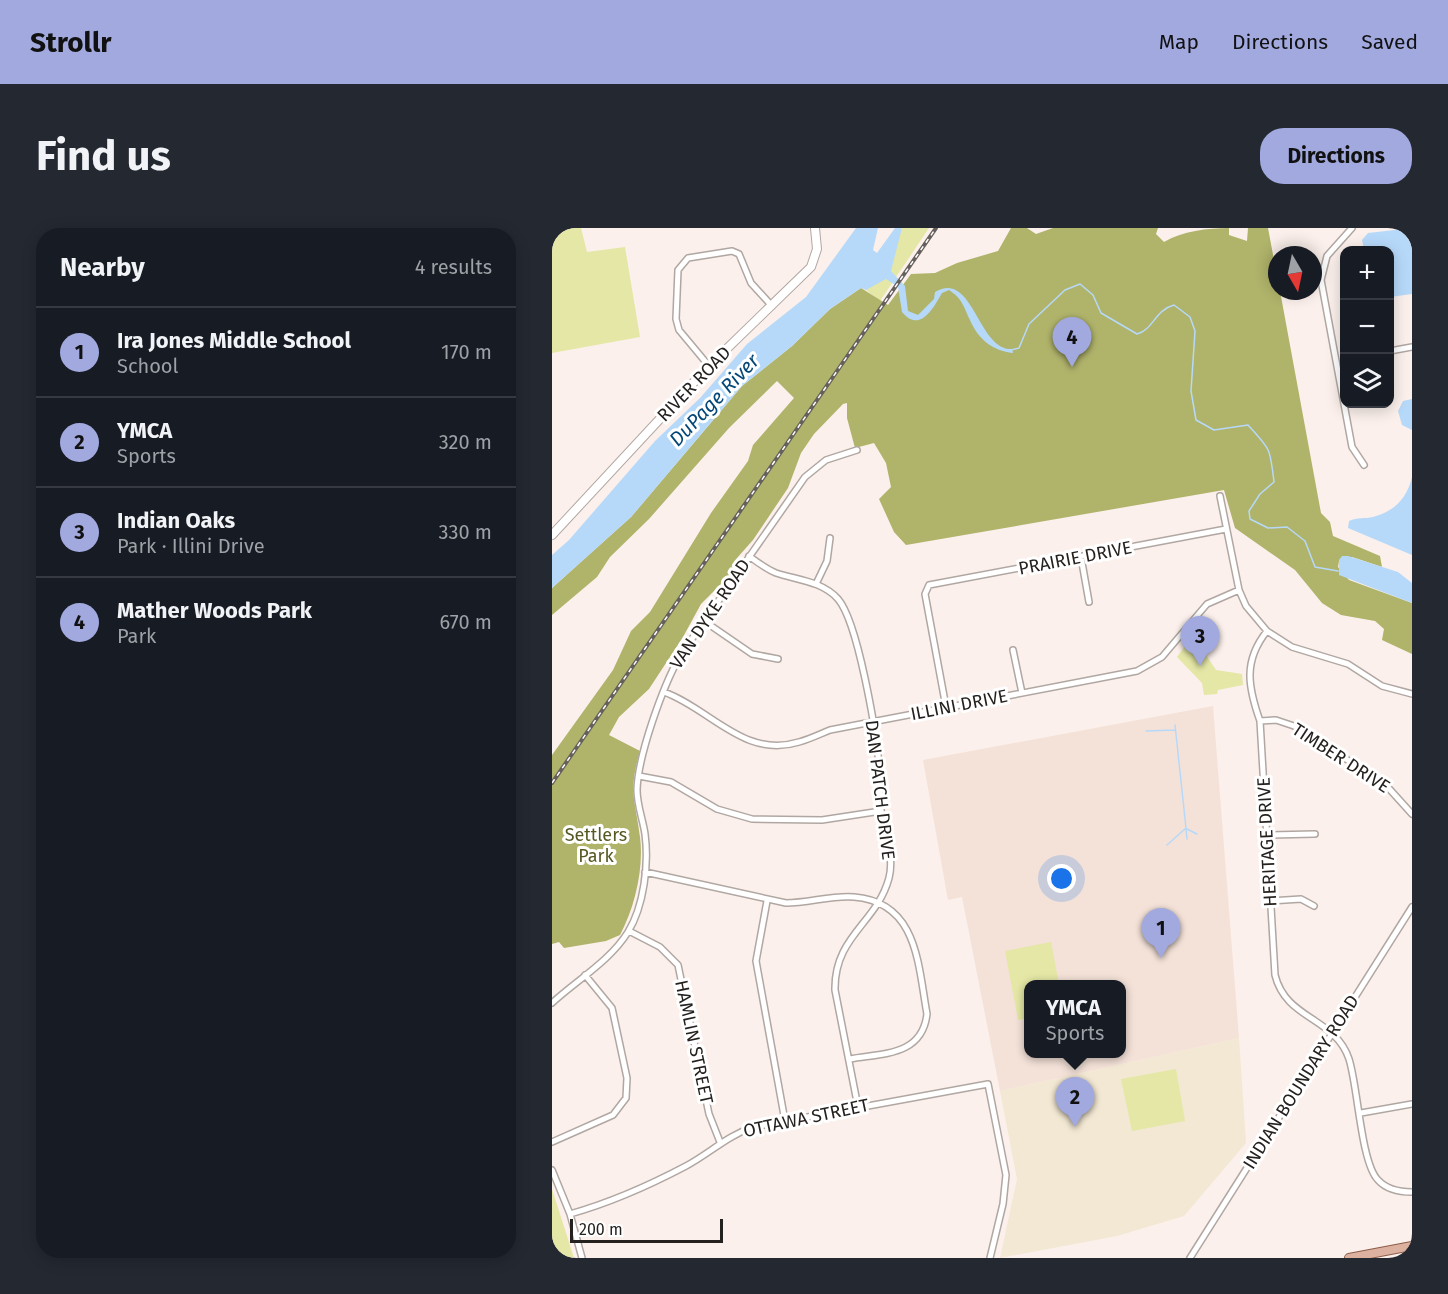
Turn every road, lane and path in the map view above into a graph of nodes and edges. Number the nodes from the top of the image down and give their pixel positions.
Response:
1 (814, 228) edge
2 (1353, 228) edge
3 (772, 306) junction
4 (1412, 346) edge
5 (1394, 350) edge
6 (1340, 361) edge
7 (1336, 362) junction
8 (709, 366) junction
9 (857, 450) dead end
10 (1364, 465) dead end
11 (1220, 496) dead end
12 (1226, 530) junction
13 (552, 535) edge
14 (830, 538) dead end
15 (749, 556) junction
16 (1081, 557) junction
17 (816, 584) junction
18 (1239, 590) junction
19 (1089, 602) dead end
20 (704, 621) junction
21 (1267, 631) junction
22 (1013, 650) dead end
23 (778, 659) dead end
24 (664, 693) junction
25 (1022, 693) junction
26 (1412, 694) edge
27 (946, 708) junction
28 (1260, 721) junction
29 (872, 722) junction
30 (639, 776) junction
31 (881, 811) junction
32 (1412, 814) edge
33 (1315, 834) dead end
34 (1266, 835) junction
35 (645, 872) junction
36 (767, 901) junction
37 (1270, 901) junction
38 (877, 902) junction
39 (1314, 906) dead end
40 (1412, 906) edge
41 (629, 931) junction
42 (585, 975) junction
43 (552, 1003) edge
44 (1331, 1034) junction
45 (850, 1059) junction
46 (1412, 1104) edge
47 (858, 1107) junction
48 (1360, 1113) junction
49 (785, 1121) junction
50 (552, 1142) edge
51 (720, 1142) junction
52 (552, 1170) edge
53 (1412, 1192) edge
54 (570, 1214) junction
55 (1412, 1246) edge
56 (582, 1258) edge
57 (990, 1258) edge
58 (1190, 1258) edge
59 (1349, 1258) edge

1 - 3 street, RIVER ROAD
2 - 7 street
3 - 8 street, RIVER ROAD
3 - 8 street
4 - 5 street
6 - 7 street
7 - 10 street
8 - 13 street, RIVER ROAD
9 - 15 street, VAN DYKE ROAD
11 - 12 street
12 - 16 street, PRAIRIE DRIVE
12 - 18 street
14 - 17 street
15 - 17 street, DAN PATCH DRIVE
15 - 20 street, VAN DYKE ROAD
16 - 19 street
16 - 27 street, PRAIRIE DRIVE
17 - 29 street, DAN PATCH DRIVE
18 - 21 street
18 - 25 street, ILLINI DRIVE
20 - 23 street
20 - 24 street, VAN DYKE ROAD
21 - 26 street
21 - 28 street, HERITAGE DRIVE
22 - 25 street
24 - 29 street, ILLINI DRIVE
24 - 30 street, VAN DYKE ROAD
25 - 27 street, ILLINI DRIVE
27 - 29 street, ILLINI DRIVE
28 - 32 street, TIMBER DRIVE
28 - 34 street, HERITAGE DRIVE
29 - 31 street, DAN PATCH DRIVE
30 - 31 street
30 - 35 street, VAN DYKE ROAD
31 - 38 street, DAN PATCH DRIVE
33 - 34 street
34 - 37 street, HERITAGE DRIVE
35 - 36 street
35 - 41 street, VAN DYKE ROAD
36 - 38 street
36 - 49 street
37 - 39 street
37 - 44 street, HERITAGE DRIVE
38 - 45 street, DAN PATCH DRIVE
38 - 45 street
40 - 44 street, INDIAN BOUNDARY ROAD
41 - 42 street, VAN DYKE ROAD
41 - 51 street, HAMLIN STREET
42 - 43 street, VAN DYKE ROAD
42 - 50 street
44 - 48 street, HERITAGE DRIVE
44 - 58 street, INDIAN BOUNDARY ROAD
45 - 47 street, DAN PATCH DRIVE
46 - 48 street
47 - 49 street, OTTAWA STREET
47 - 57 street, OTTAWA STREET
48 - 53 street, HERITAGE DRIVE
49 - 51 street, OTTAWA STREET
51 - 54 street, OTTAWA STREET
52 - 54 street
54 - 56 street
55 - 59 main road

